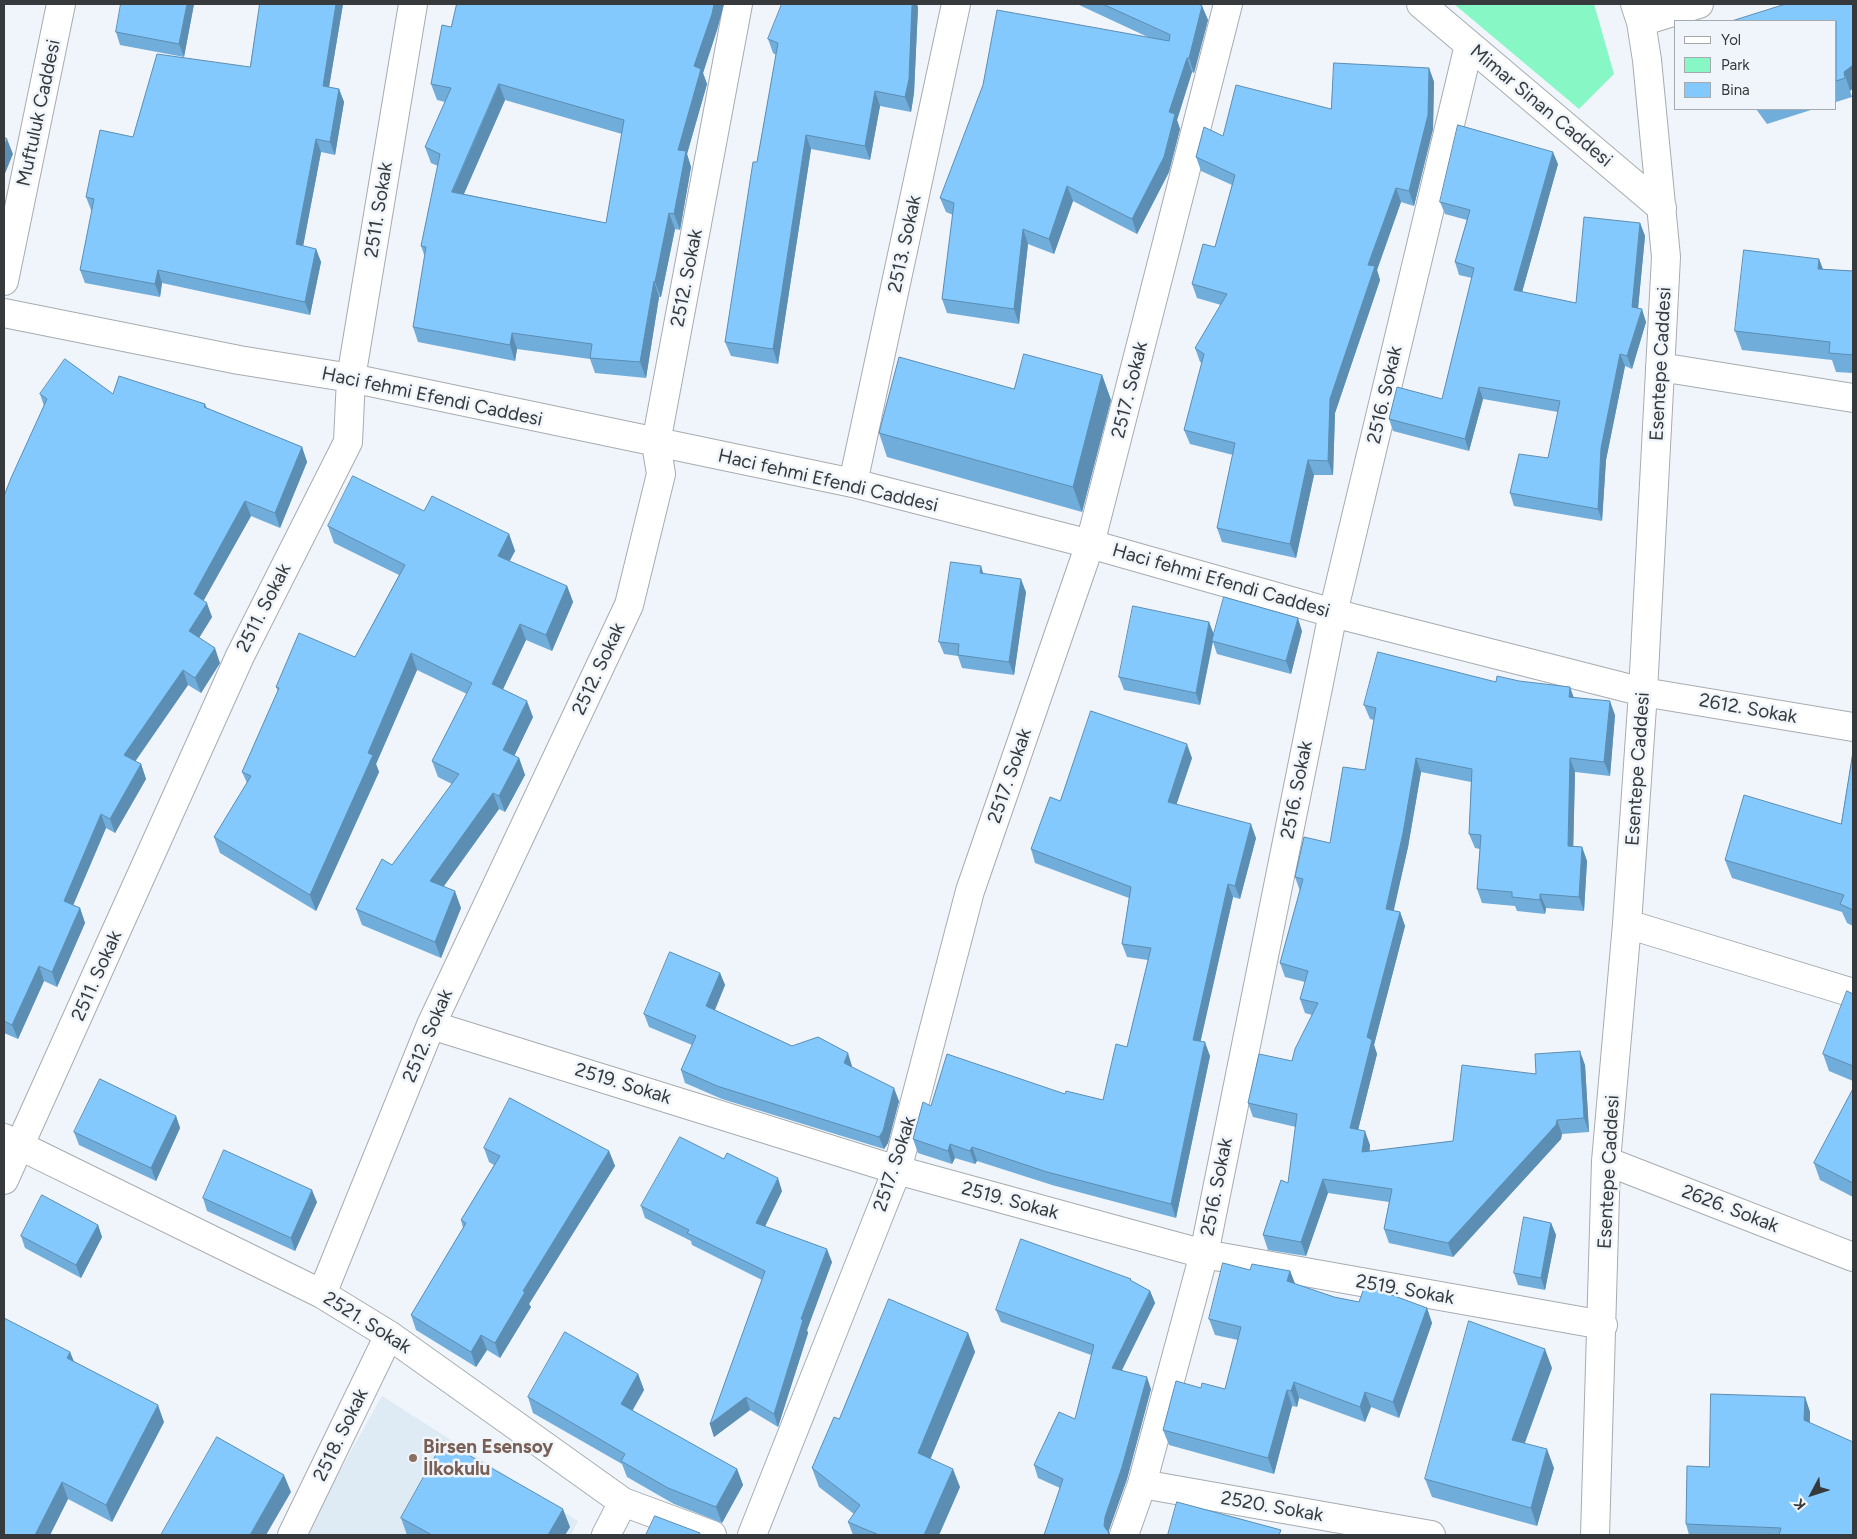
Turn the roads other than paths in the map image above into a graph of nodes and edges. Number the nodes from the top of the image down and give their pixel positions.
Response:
1 (62, 4) edge
2 (413, 4) edge
3 (738, 4) edge
4 (956, 4) edge
5 (1228, 4) edge
6 (1422, 4) edge
7 (1699, 4) edge
8 (1638, 13) edge
9 (1469, 45) junction
10 (1662, 208) junction
11 (4, 281) edge
12 (4, 313) edge
13 (1660, 367) junction
14 (351, 378) junction
15 (1853, 398) edge
16 (656, 444) junction
17 (853, 484) junction
18 (1090, 544) junction
19 (1333, 613) junction
20 (1643, 692) junction
21 (1853, 727) edge
22 (1627, 924) junction
23 (1853, 992) edge
24 (431, 1024) junction
25 (12, 1142) edge
26 (1606, 1161) junction
27 (897, 1170) junction
28 (4, 1180) edge
29 (1204, 1254) junction
30 (1853, 1257) edge
31 (322, 1294) junction
32 (1603, 1325) junction
33 (389, 1335) junction
34 (1142, 1484) junction
35 (623, 1502) junction
36 (292, 1535) edge
37 (606, 1535) edge
38 (712, 1535) edge
39 (752, 1535) edge
40 (1124, 1535) edge
41 (1431, 1535) edge
42 (1595, 1535) edge

1 - 11 street, Muftuluk Caddesi
2 - 14 street, 2511. Sokak
3 - 16 street, 2512. Sokak
4 - 17 street, 2513. Sokak
5 - 18 street, 2517. Sokak
6 - 9 street, Mimar Sinan Caddesi
7 - 8 street
8 - 10 street, Esentepe Caddesi
9 - 10 street, Mimar Sinan Caddesi
9 - 19 street, 2516. Sokak
10 - 13 street, Esentepe Caddesi
12 - 14 street, Haci fehmi Efendi Caddesi
13 - 15 street
13 - 20 street, Esentepe Caddesi
14 - 16 street, Haci fehmi Efendi Caddesi
14 - 25 street, 2511. Sokak
16 - 17 street, Haci fehmi Efendi Caddesi
16 - 24 street, 2512. Sokak
17 - 18 street, Haci fehmi Efendi Caddesi
18 - 19 street, Haci fehmi Efendi Caddesi
18 - 27 street, 2517. Sokak
19 - 20 street, Haci fehmi Efendi Caddesi
19 - 29 street, 2516. Sokak
20 - 21 street, 2612. Sokak
20 - 22 street, Esentepe Caddesi
22 - 23 street
22 - 26 street, Esentepe Caddesi
24 - 27 street, 2519. Sokak
24 - 31 street, 2512. Sokak
25 - 28 street, 2511. Sokak
25 - 31 street, 2521. Sokak
26 - 30 street, 2626. Sokak
26 - 32 street, Esentepe Caddesi
27 - 29 street, 2519. Sokak
27 - 39 street, 2517. Sokak
29 - 32 street, 2519. Sokak
29 - 34 street, 2516. Sokak
31 - 33 street, 2521. Sokak
32 - 42 street, Esentepe Caddesi
33 - 35 street, 2521. Sokak
33 - 36 street, 2518. Sokak
34 - 40 street, 2516. Sokak
34 - 41 street, 2520. Sokak
35 - 37 street
35 - 38 street, 2521. Sokak

